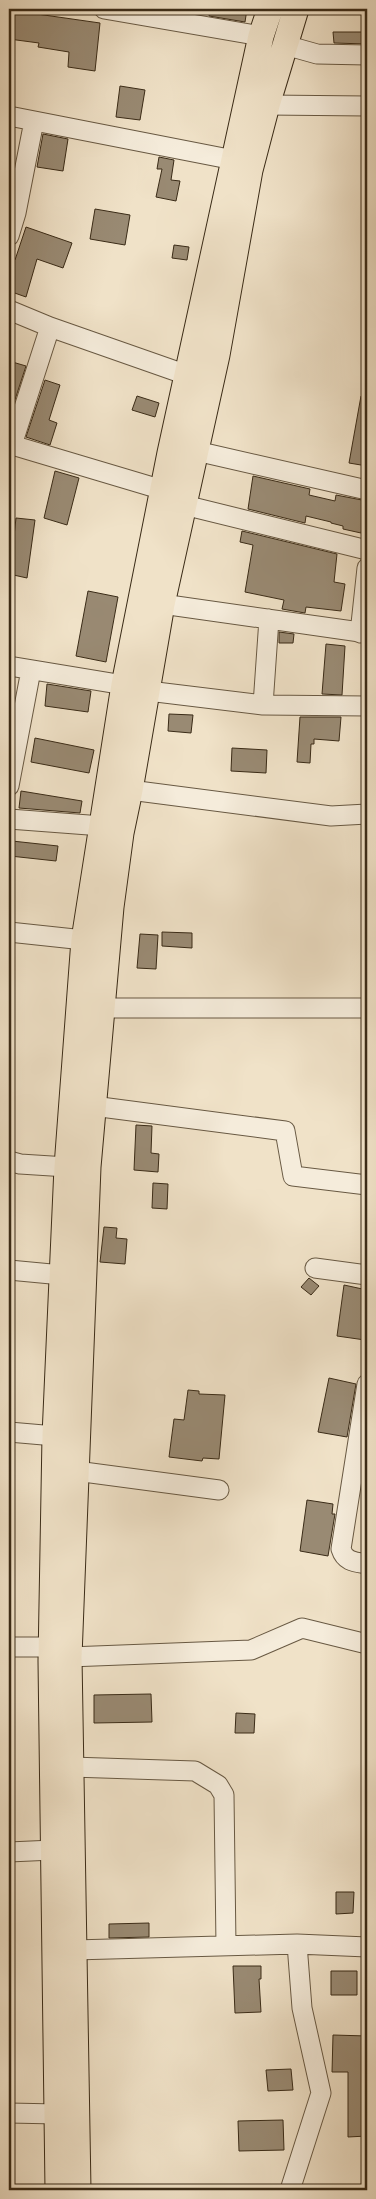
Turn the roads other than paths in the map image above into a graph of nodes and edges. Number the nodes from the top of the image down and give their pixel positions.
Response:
1 (104, 9) edge
2 (270, 9) edge
3 (296, 9) edge
4 (261, 36) junction
5 (285, 45) junction
6 (367, 54) edge
7 (266, 105) junction
8 (367, 106) edge
9 (9, 116) edge
10 (34, 121) junction
11 (234, 160) junction
12 (9, 236) edge
13 (9, 310) edge
14 (50, 327) junction
15 (187, 375) junction
16 (10, 444) edge
17 (196, 451) junction
18 (163, 490) junction
19 (367, 490) edge
20 (184, 505) junction
21 (367, 550) edge
22 (367, 568) edge
23 (162, 604) junction
24 (269, 619) junction
25 (364, 633) edge
26 (9, 666) edge
27 (31, 670) junction
28 (124, 685) junction
29 (148, 691) junction
30 (263, 705) junction
31 (367, 706) edge
32 (9, 786) edge
33 (130, 790) junction
34 (367, 814) edge
35 (9, 819) edge
36 (102, 826) junction
37 (9, 932) edge
38 (84, 940) junction
39 (102, 1008) junction
40 (367, 1008) edge
41 (93, 1106) junction
42 (9, 1161) edge
43 (67, 1167) junction
44 (367, 1185) edge
45 (316, 1268) dead end
46 (9, 1270) edge
47 (62, 1275) junction
48 (367, 1275) edge
49 (367, 1384) edge
50 (9, 1432) edge
51 (55, 1436) junction
52 (361, 1464) edge
53 (76, 1471) junction
54 (220, 1490) dead end
55 (367, 1564) edge
56 (367, 1644) edge
57 (9, 1648) edge
58 (60, 1652) junction
59 (70, 1767) junction
60 (53, 1850) junction
61 (9, 1852) edge
62 (298, 1944) junction
63 (226, 1946) junction
64 (367, 1947) edge
65 (74, 1950) junction
66 (9, 2113) edge
67 (57, 2114) junction
68 (58, 2190) edge
69 (78, 2190) edge
70 (290, 2190) edge

1 - 4 street
2 - 4 main road
3 - 5 main road
4 - 11 main road
5 - 6 street
5 - 7 main road
7 - 8 street
7 - 17 main road
9 - 10 street
10 - 11 street
10 - 12 street
11 - 15 main road
13 - 14 street
14 - 15 street
14 - 16 street
15 - 18 main road
16 - 18 street
17 - 19 street
17 - 20 main road
18 - 28 main road
20 - 21 street
20 - 23 main road
22 - 25 street
23 - 24 street
23 - 29 main road
24 - 25 street
24 - 30 street
26 - 27 street
27 - 28 street
27 - 32 street
28 - 36 main road
29 - 30 street
29 - 33 main road
30 - 31 street
33 - 34 street
33 - 39 main road
35 - 36 street
36 - 38 main road
37 - 38 street
38 - 43 main road
39 - 40 street
39 - 41 main road
41 - 44 street
41 - 53 main road
42 - 43 street
43 - 47 main road
45 - 48 street
46 - 47 street
47 - 51 main road
49 - 52 street
50 - 51 street
51 - 58 main road
52 - 55 street
53 - 54 street
53 - 58 main road
56 - 58 street
57 - 58 street
58 - 59 main road
58 - 60 main road
59 - 63 street
59 - 65 main road
60 - 61 street
60 - 67 main road
62 - 63 street
62 - 64 street
62 - 70 street
63 - 65 street
65 - 69 main road
66 - 67 street
67 - 68 main road

